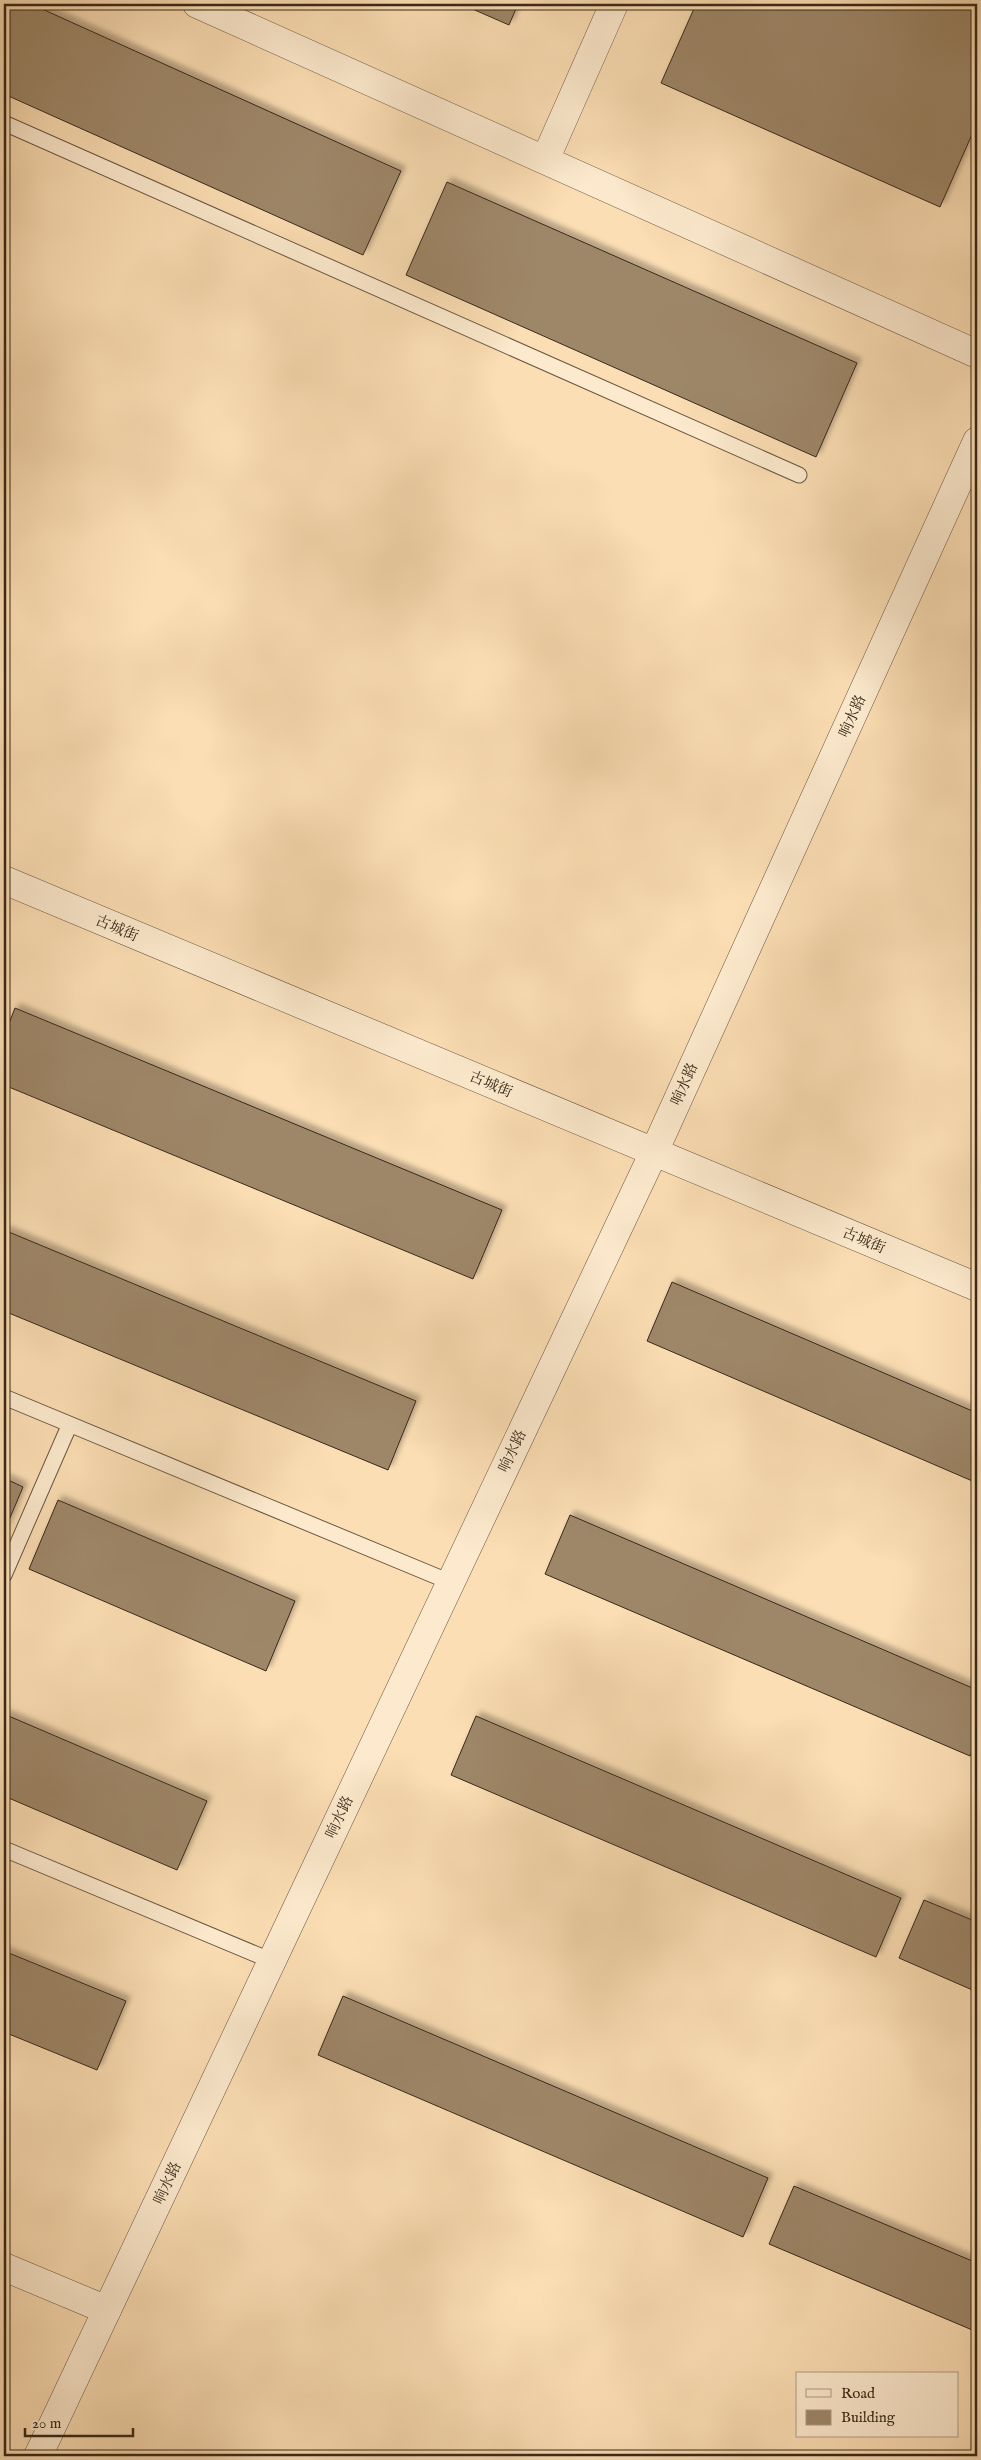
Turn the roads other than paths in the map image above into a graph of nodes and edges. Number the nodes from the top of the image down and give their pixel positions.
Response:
1 (197, 4) edge
2 (614, 4) edge
3 (4, 123) edge
4 (545, 160) junction
5 (977, 354) edge
6 (977, 441) edge
7 (799, 475) dead end
8 (4, 880) edge
9 (654, 1152) junction
10 (977, 1287) edge
11 (4, 1397) edge
12 (69, 1426) junction
13 (4, 1575) edge
14 (450, 1582) junction
15 (4, 1849) edge
16 (272, 1960) junction
17 (4, 2267) edge
18 (107, 2310) junction
19 (38, 2456) edge

1 - 4 street
2 - 4 street
3 - 7 lane
4 - 5 street
6 - 9 street, 响水路
8 - 9 street, 古城街
9 - 10 street, 古城街
9 - 14 street, 响水路
11 - 12 lane
12 - 13 lane
12 - 14 lane
14 - 16 street, 响水路
15 - 16 lane
16 - 18 street, 响水路
17 - 18 street
18 - 19 street, 响水路

